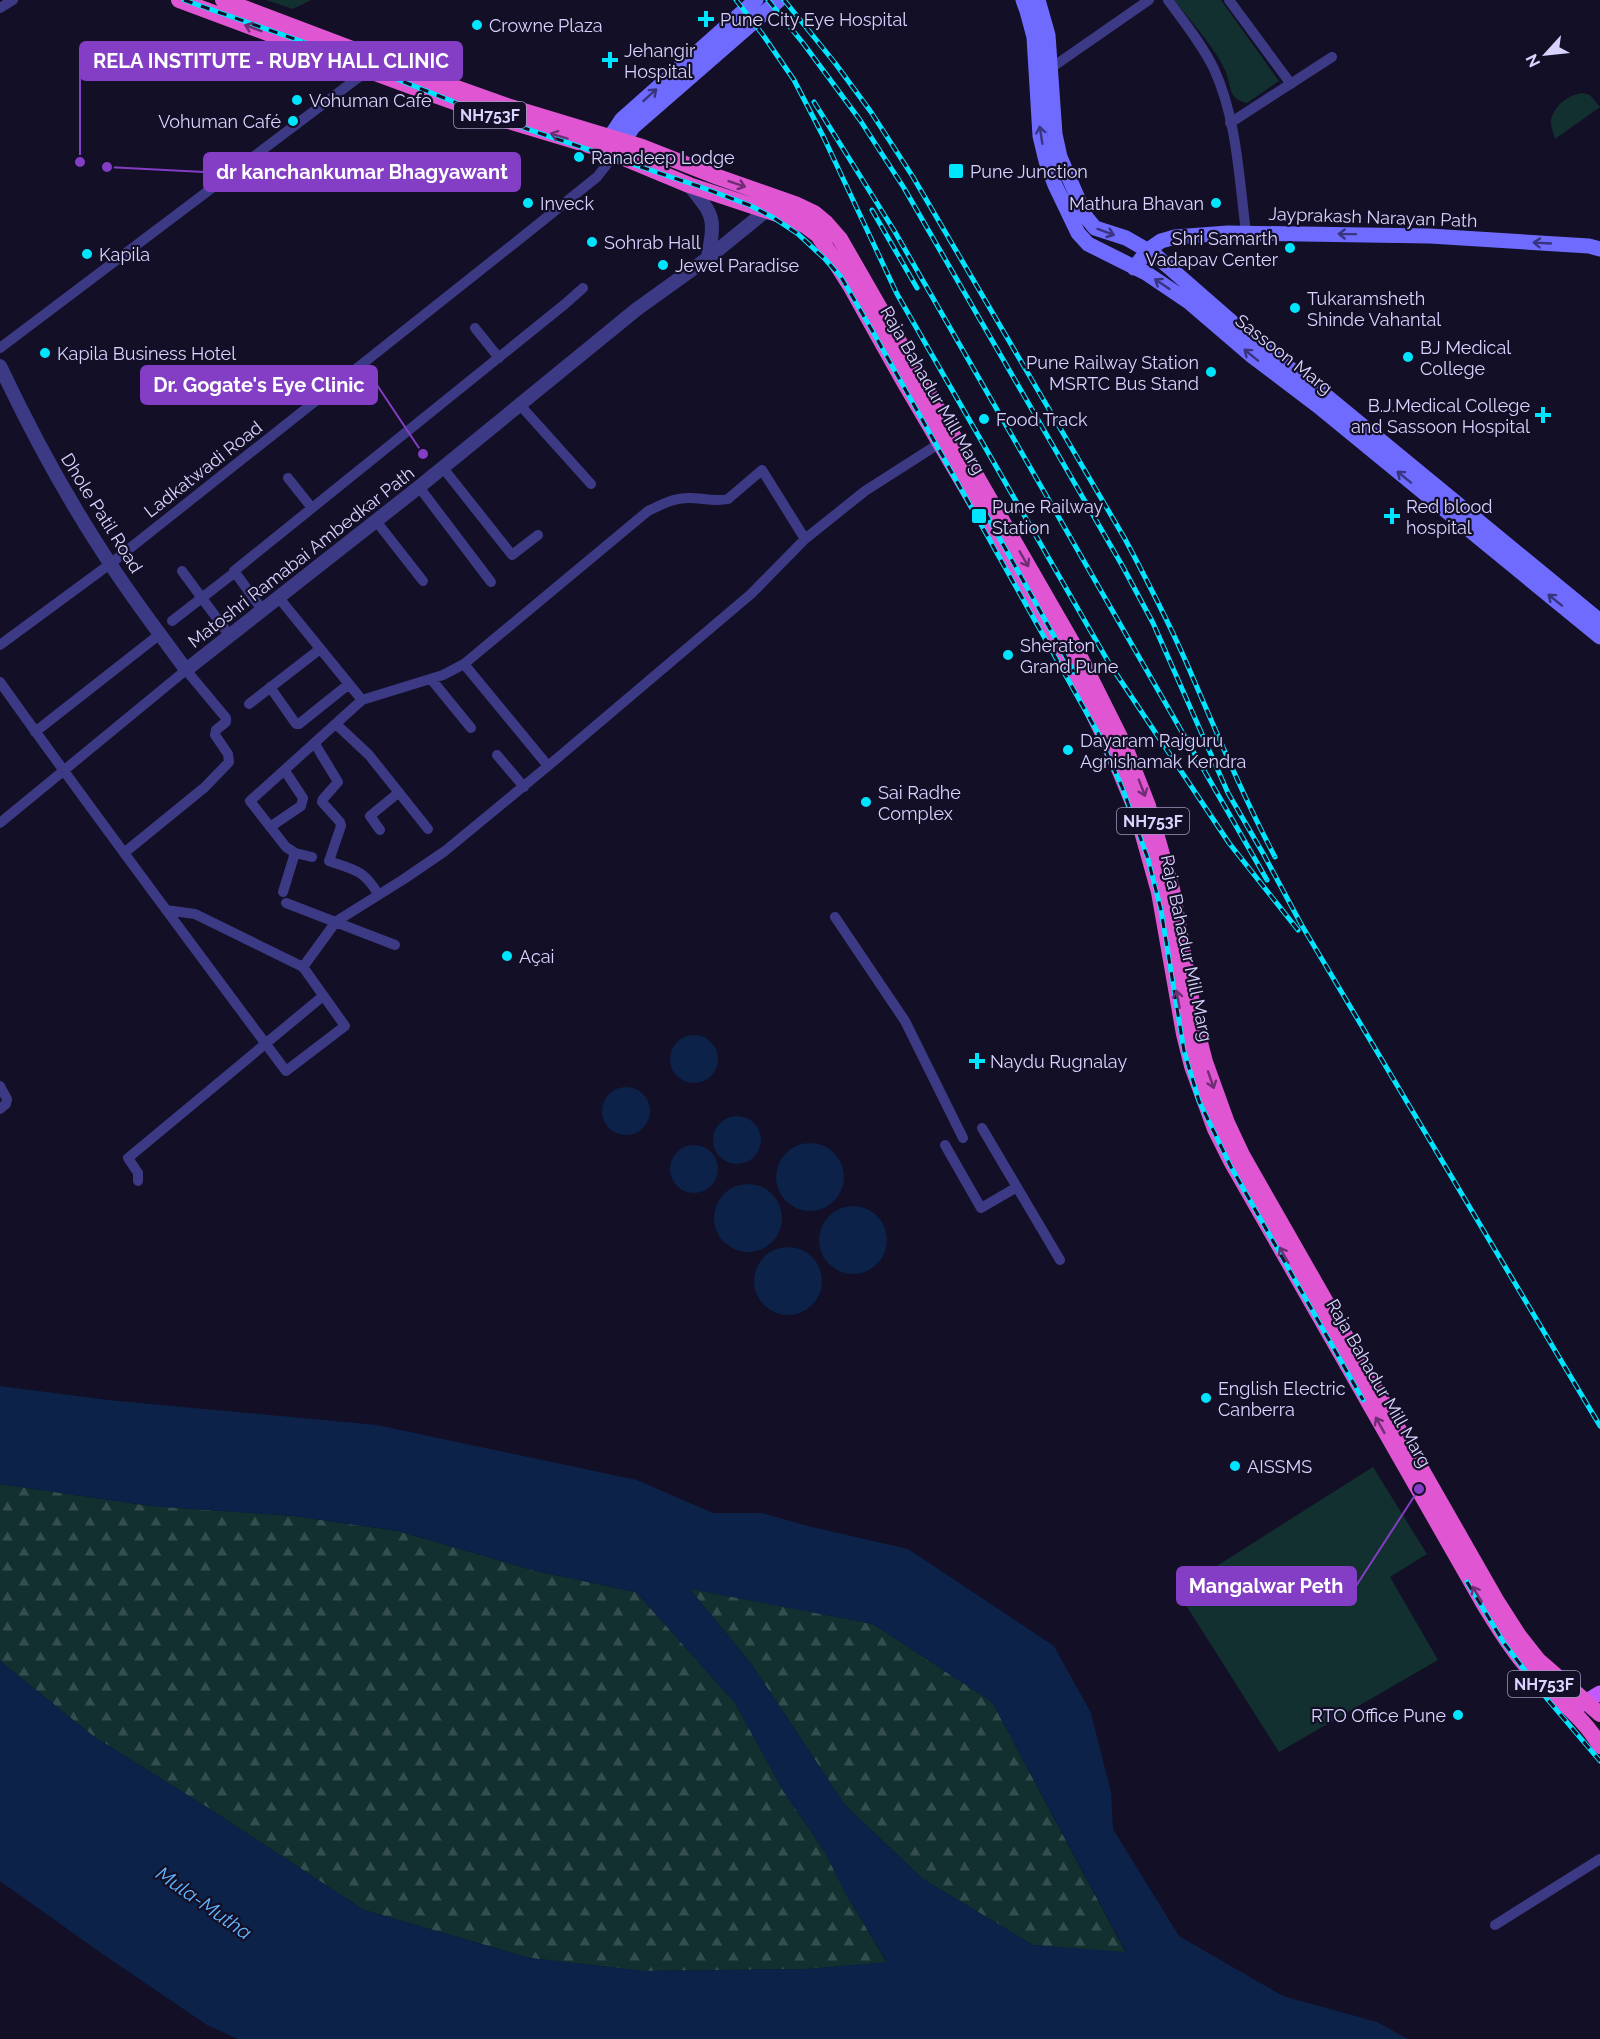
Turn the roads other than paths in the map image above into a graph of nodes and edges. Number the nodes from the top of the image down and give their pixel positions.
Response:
1 (13, 0) edge
2 (179, 0) edge
3 (223, 0) edge
4 (756, 0) edge
5 (779, 0) edge
6 (1023, 0) edge
7 (1149, 0) edge
8 (1168, 0) edge
9 (1229, 0) edge
10 (1043, 2) edge
11 (0, 8) edge
12 (734, 28) junction
13 (1332, 57) dead end
14 (1051, 68) junction
15 (367, 70) junction
16 (1291, 84) junction
17 (1230, 123) junction
18 (613, 146) junction
19 (689, 185) junction
20 (767, 210) junction
21 (1246, 232) junction
22 (1600, 249) edge
23 (1148, 250) junction
24 (708, 258) junction
25 (1134, 268) junction
26 (583, 288) dead end
27 (1191, 295) junction
28 (475, 328) dead end
29 (0, 348) edge
30 (499, 358) junction
31 (0, 366) edge
32 (520, 405) junction
33 (940, 443) junction
34 (443, 468) junction
35 (288, 478) dead end
36 (591, 484) dead end
37 (419, 487) junction
38 (312, 508) junction
39 (376, 521) junction
40 (538, 535) dead end
41 (805, 539) junction
42 (110, 564) junction
43 (182, 571) dead end
44 (230, 576) dead end
45 (423, 581) dead end
46 (491, 582) dead end
47 (201, 597) junction
48 (279, 598) junction
49 (263, 611) junction
50 (172, 621) dead end
51 (1600, 621) edge
52 (160, 634) junction
53 (230, 636) junction
54 (1600, 637) edge
55 (1, 643) edge
56 (320, 648) junction
57 (464, 664) junction
58 (186, 670) junction
59 (431, 679) junction
60 (0, 682) edge
61 (349, 684) junction
62 (270, 687) junction
63 (362, 700) junction
64 (249, 704) dead end
65 (337, 725) junction
66 (471, 728) dead end
67 (35, 732) junction
68 (315, 744) junction
69 (497, 755) dead end
70 (548, 766) junction
71 (285, 771) junction
72 (64, 772) junction
73 (524, 787) junction
74 (398, 793) junction
75 (0, 823) edge
76 (270, 827) junction
77 (428, 829) dead end
78 (380, 830) dead end
79 (124, 853) junction
80 (295, 853) junction
81 (312, 857) dead end
82 (378, 894) junction
83 (166, 910) junction
84 (835, 917) dead end
85 (335, 923) junction
86 (395, 945) dead end
87 (303, 967) junction
88 (323, 996) junction
89 (265, 1043) junction
90 (0, 1086) edge
91 (0, 1109) edge
92 (982, 1128) dead end
93 (963, 1138) dead end
94 (945, 1144) dead end
95 (138, 1180) dead end
96 (1017, 1187) junction
97 (1060, 1260) dead end
98 (1362, 1379) junction
99 (1597, 1707) edge
100 (1577, 1716) junction
101 (1600, 1746) edge
102 (1600, 1859) edge
103 (1495, 1925) dead end

1 - 11 street
15 -> 2 highway, NH753F
3 - 18 highway, NH753F
4 - 12 main road
5 - 12 main road
25 -> 6 main road, Sassoon Marg
7 - 14 street
8 - 17 street
9 - 16 street
10 - 14 main road, Sassoon Marg
12 - 18 main road
13 - 16 street
14 -> 23 main road, Sassoon Marg
18 -> 15 highway, NH753F
15 - 29 street
16 - 17 street
17 - 21 street
18 - 19 highway, Raja Bahadur Mill Marg / NH753F
18 - 42 street, Ladkatwadi Road
18 -> 98 highway, Raja Bahadur Mill Marg / NH753F
19 - 20 highway, Raja Bahadur Mill Marg / NH753F
19 - 24 street
20 - 24 street, Matoshri Ramabai Ambedkar Path
20 - 33 highway, Raja Bahadur Mill Marg / NH753F
22 -> 21 main road, Jayprakash Narayan Path
21 - 23 main road, Jayprakash Narayan Path
23 - 25 main road
23 - 27 main road, Sassoon Marg
24 - 32 street, Matoshri Ramabai Ambedkar Path
27 -> 25 main road, Sassoon Marg
26 - 30 street
27 - 51 main road, Sassoon Marg
54 -> 27 main road, Sassoon Marg
28 - 30 street
30 - 38 street
31 - 42 street, Dhole Patil Road
32 - 34 street, Matoshri Ramabai Ambedkar Path
32 - 36 street
33 - 41 street
98 -> 33 highway, Raja Bahadur Mill Marg / NH753F
34 - 37 street, Matoshri Ramabai Ambedkar Path
34 - 40 street
35 - 38 street
37 - 39 street, Matoshri Ramabai Ambedkar Path
37 - 46 street
38 - 49 street
39 - 45 street
39 - 48 street, Matoshri Ramabai Ambedkar Path
41 - 57 street
41 - 70 street
42 - 52 street, Dhole Patil Road
42 - 55 street, Ladkatwadi Road
43 - 47 street
44 - 47 street
47 - 50 street
47 - 53 street
48 - 49 street, Matoshri Ramabai Ambedkar Path
48 - 56 street
49 - 53 street, Matoshri Ramabai Ambedkar Path
52 - 58 street, Dhole Patil Road
52 - 67 street
53 - 58 street, Matoshri Ramabai Ambedkar Path
56 - 61 street
56 - 62 street
57 - 59 street
57 - 70 street
58 - 72 street, Matoshri Ramabai Ambedkar Path
58 - 79 street
59 - 63 street
59 - 66 street
60 - 67 street
61 - 62 street
61 - 63 street
62 - 64 street
63 - 65 street
65 - 68 street
65 - 74 street
67 - 72 street
68 - 71 street
68 - 82 street
69 - 73 street
70 - 73 street
71 - 76 street
71 - 76 street
72 - 75 street, Matoshri Ramabai Ambedkar Path
72 - 79 street
73 - 82 street
74 - 77 street
74 - 78 street
76 - 80 street
79 - 83 street
80 - 81 street
80 - 85 street
82 - 85 street
83 - 87 street
83 - 89 street
84 - 93 street
85 - 86 street
85 - 87 street
87 - 88 street
88 - 89 street
88 - 89 street
89 - 95 street
90 - 91 street
92 - 96 street
94 - 96 street
96 - 97 street
98 - 99 highway, Raja Bahadur Mill Marg / NH753F
100 -> 98 highway, Raja Bahadur Mill Marg / NH753F
99 - 100 main road
100 - 101 highway, Raja Bahadur Mill Marg / NH753F
102 - 103 street

